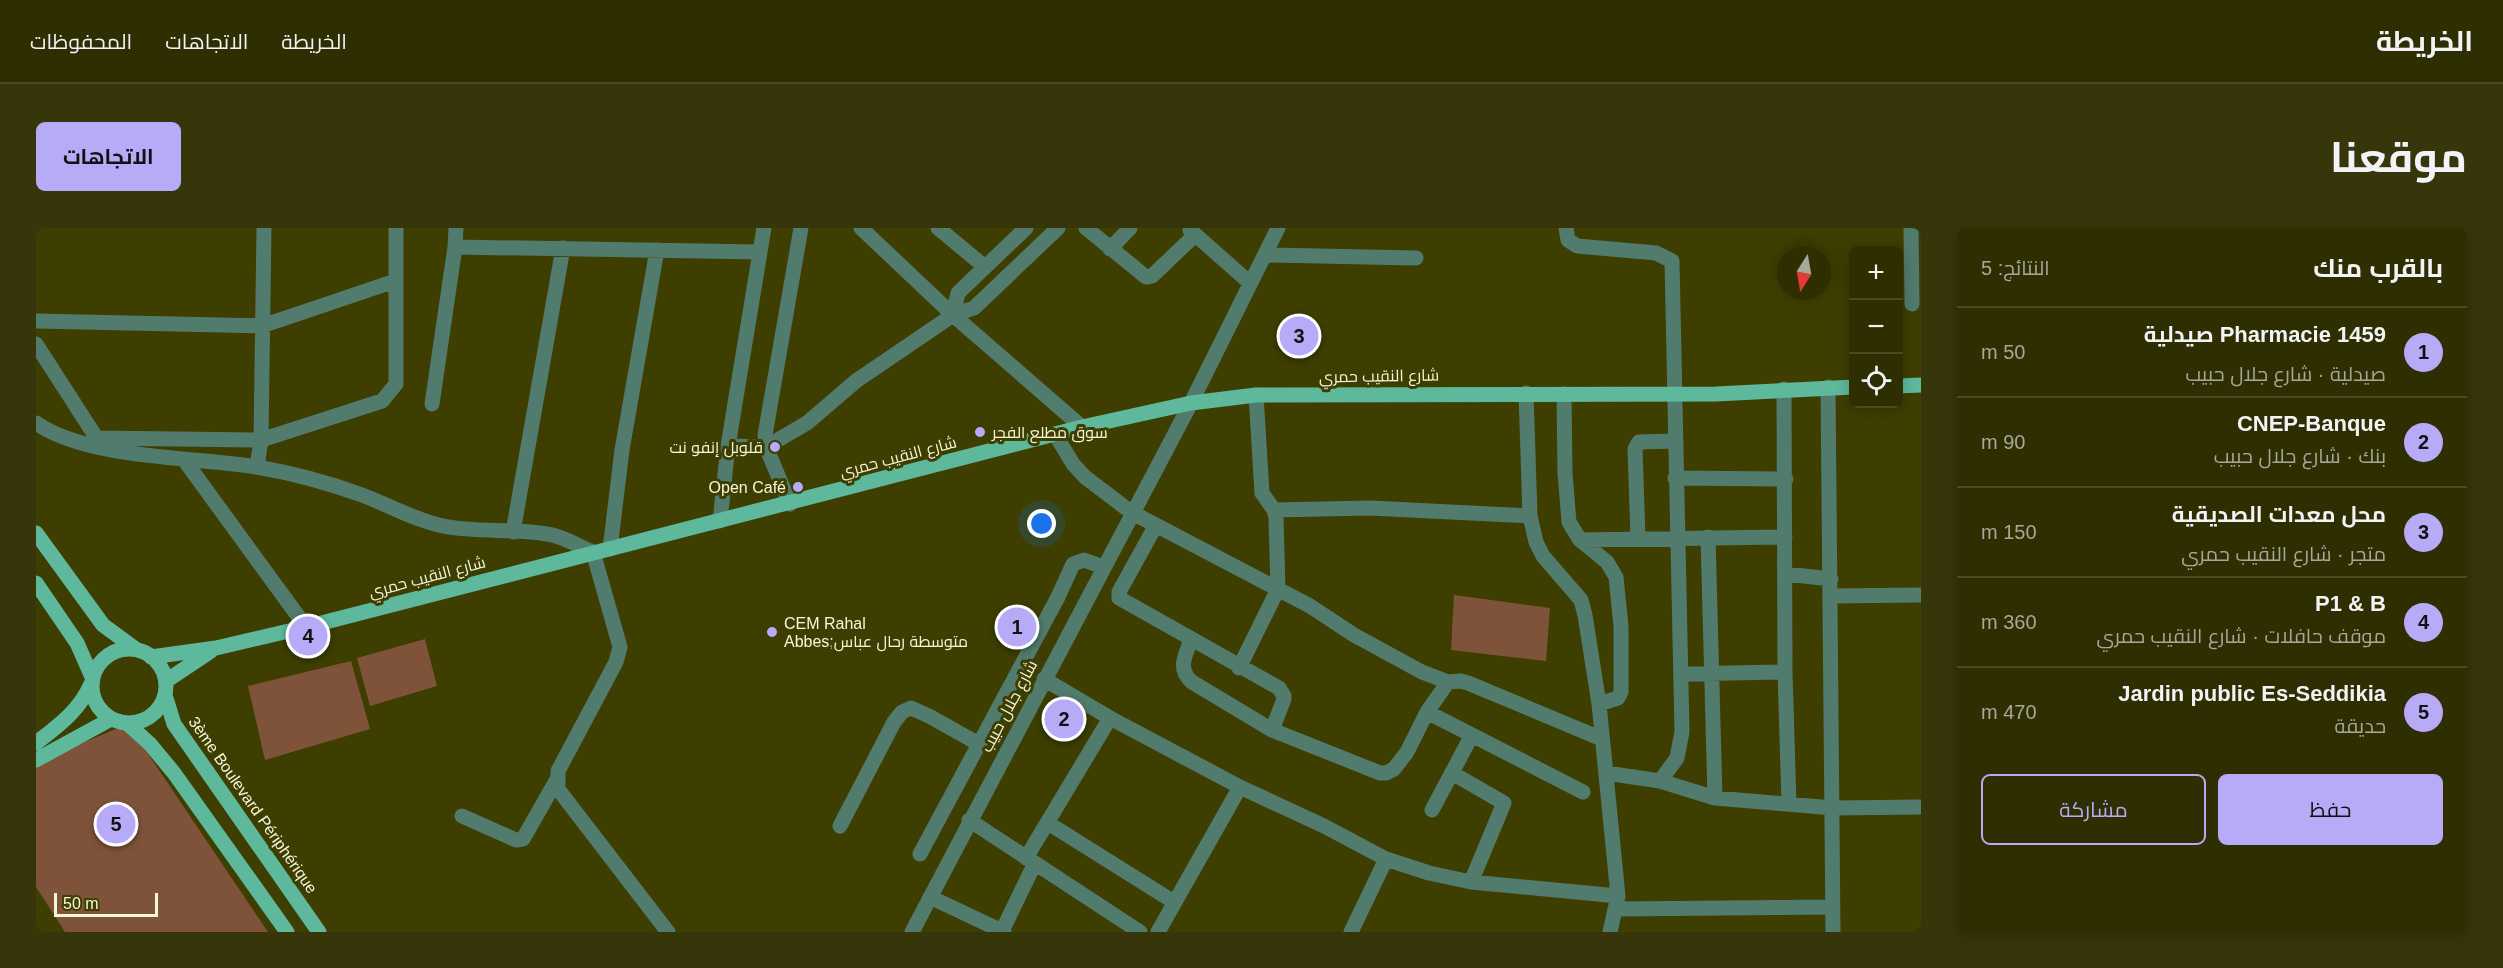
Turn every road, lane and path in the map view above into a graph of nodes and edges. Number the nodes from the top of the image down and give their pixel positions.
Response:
1 (264, 228) edge
2 (396, 228) edge
3 (456, 228) edge
4 (764, 228) edge
5 (801, 228) edge
6 (861, 228) edge
7 (938, 228) edge
8 (1026, 228) edge
9 (1058, 228) edge
10 (1086, 228) edge
11 (1130, 228) edge
12 (1278, 228) edge
13 (1566, 228) edge
14 (1911, 228) edge
15 (1192, 231) edge
16 (455, 247) junction
17 (563, 248) junction
18 (1110, 249) junction
19 (657, 250) junction
20 (760, 252) junction
21 (1264, 255) junction
22 (1416, 258) dead end
23 (985, 267) junction
24 (395, 280) junction
25 (1250, 283) junction
26 (1912, 304) dead end
27 (953, 315) junction
28 (36, 321) edge
29 (262, 326) junction
30 (36, 344) edge
31 (1921, 385) edge
32 (1903, 386) edge
33 (1828, 387) junction
34 (1849, 387) edge
35 (1784, 389) junction
36 (1527, 393) junction
37 (1673, 393) junction
38 (1564, 394) junction
39 (1256, 395) junction
40 (1191, 403) junction
41 (432, 404) dead end
42 (36, 423) edge
43 (1082, 427) junction
44 (1055, 434) junction
45 (261, 440) junction
46 (1674, 441) junction
47 (99, 443) junction
48 (728, 446) junction
49 (766, 447) junction
50 (185, 461) junction
51 (257, 467) junction
52 (1675, 478) junction
53 (1786, 479) junction
54 (790, 504) junction
55 (1274, 510) junction
56 (1131, 512) junction
57 (1530, 516) junction
58 (720, 522) junction
59 (1156, 525) junction
60 (513, 532) junction
61 (36, 533) edge
62 (1708, 537) junction
63 (1785, 537) junction
64 (1638, 538) junction
65 (1677, 539) junction
66 (1580, 540) junction
67 (609, 549) junction
68 (593, 552) junction
69 (1103, 567) junction
70 (1786, 574) junction
71 (1831, 579) junction
72 (36, 583) edge
73 (1278, 589) junction
74 (1921, 595) edge
75 (1830, 596) junction
76 (306, 627) junction
77 (1191, 640) junction
78 (216, 648) junction
79 (144, 653) junction
80 (1239, 668) junction
81 (1785, 672) junction
82 (1682, 674) junction
83 (1712, 675) junction
84 (1044, 679) junction
85 (92, 681) junction
86 (1448, 682) junction
87 (165, 688) junction
88 (1599, 704) junction
89 (1427, 712) junction
90 (1110, 718) junction
91 (111, 719) junction
92 (128, 724) junction
93 (1272, 730) junction
94 (1472, 735) junction
95 (1602, 739) junction
96 (36, 743) edge
97 (979, 744) junction
98 (36, 760) edge
99 (1452, 773) junction
100 (1606, 773) junction
101 (1660, 781) junction
102 (556, 782) junction
103 (1240, 787) junction
104 (1583, 792) dead end
105 (1715, 798) junction
106 (1789, 804) junction
107 (1921, 807) edge
108 (1833, 808) junction
109 (1432, 810) dead end
110 (462, 816) dead end
111 (969, 820) junction
112 (1048, 823) junction
113 (840, 826) dead end
114 (920, 854) dead end
115 (1386, 859) junction
116 (1031, 861) junction
117 (1471, 882) junction
118 (930, 897) junction
119 (1174, 902) junction
120 (1617, 903) junction
121 (1833, 907) junction
122 (660, 928) edge
123 (1003, 931) edge
124 (287, 932) edge
125 (319, 932) edge
126 (912, 932) edge
127 (1140, 932) edge
128 (1158, 932) edge
129 (1351, 932) edge
130 (1610, 932) edge
131 (1833, 932) edge

1 - 29 street
2 - 24 street
3 - 16 street
4 - 20 street
5 - 49 street
6 - 27 street
7 - 23 street
8 - 23 street
9 - 27 street
10 - 18 street
11 - 18 street
12 - 21 street, شارع جلال حبيب
13 - 37 street
14 - 26 street
15 - 18 street
15 - 25 street
16 - 17 street
16 - 41 street
17 - 19 street
17 - 60 street
19 - 20 street
19 - 67 street
20 - 48 street
21 - 22 street
21 - 25 street, شارع جلال حبيب
23 - 27 street
24 - 29 street
24 - 45 street
25 - 40 street, شارع جلال حبيب
27 - 43 street
27 - 49 street
28 - 29 street
29 - 45 street
30 - 47 street
31 - 32 main road
33 - 34 main road, شارع النقيب حمري
33 - 35 main road, شارع النقيب حمري
33 - 71 street
35 - 37 main road, شارع النقيب حمري
35 - 53 street
36 - 38 main road, شارع النقيب حمري
36 - 39 main road, شارع النقيب حمري
36 - 57 street
37 - 38 main road, شارع النقيب حمري
37 - 46 street
38 - 66 street
39 - 40 main road, شارع النقيب حمري
39 - 55 street
40 - 43 main road, شارع النقيب حمري
40 - 56 street, شارع جلال حبيب
42 - 47 street
43 - 44 main road, شارع النقيب حمري
44 - 54 main road, شارع النقيب حمري
44 - 56 street
45 - 47 street
45 - 51 street
46 - 52 street
46 - 64 street
47 - 50 street
48 - 49 street
48 - 58 street
49 - 54 street
50 - 51 street
50 - 76 street
51 - 60 street
52 - 53 street
52 - 65 street
53 - 63 street
54 - 58 main road, شارع النقيب حمري
55 - 57 street
55 - 73 street
56 - 59 street
56 - 69 street, شارع جلال حبيب
57 - 88 street
58 - 67 main road, شارع النقيب حمري
59 - 73 street
59 - 77 street
60 - 68 street
61 - 79 main road
62 - 63 street
62 - 65 street
62 - 83 street
63 - 70 street
64 - 65 street
64 - 66 street
65 - 82 street
66 - 88 street
67 - 68 main road, شارع النقيب حمري
68 - 76 main road, شارع النقيب حمري
68 - 102 street
69 - 84 street, شارع جلال حبيب
69 - 97 street
70 - 71 street
70 - 81 street
71 - 75 street
72 - 85 main road
73 - 80 street
73 - 86 street
74 - 75 street
75 - 108 street
76 - 78 main road, شارع النقيب حمري
77 - 80 street
77 - 93 street
78 - 79 main road, شارع النقيب حمري
78 - 87 main road, شارع النقيب حمري
79 - 85 main road
79 - 87 main road
80 - 93 street
81 - 83 street
81 - 106 street
82 - 83 street
82 - 101 street
83 - 105 street
84 - 90 street
84 - 111 street, شارع جلال حبيب
85 - 91 main road
85 - 96 main road
86 - 89 street
86 - 95 street
87 - 92 main road
87 - 125 main road, 3ème Boulevard Périphérique
88 - 95 street
89 - 93 street
89 - 94 street
90 - 103 street
90 - 112 street
91 - 92 main road
91 - 98 main road
92 - 124 main road
94 - 99 street
94 - 104 street
95 - 100 street
97 - 113 street
97 - 114 street
99 - 109 street
99 - 117 street
100 - 101 street
100 - 120 street
101 - 105 street
102 - 110 street
102 - 122 street
103 - 115 street
103 - 119 street
105 - 106 street
106 - 108 street
107 - 108 street
108 - 121 street
111 - 116 street
111 - 118 street, شارع جلال حبيب
112 - 116 street
112 - 119 street
115 - 117 street
115 - 129 street
116 - 123 street
116 - 127 street
117 - 120 street
118 - 123 street
118 - 126 street, شارع جلال حبيب
119 - 128 street
120 - 121 street
120 - 130 street
121 - 131 street

